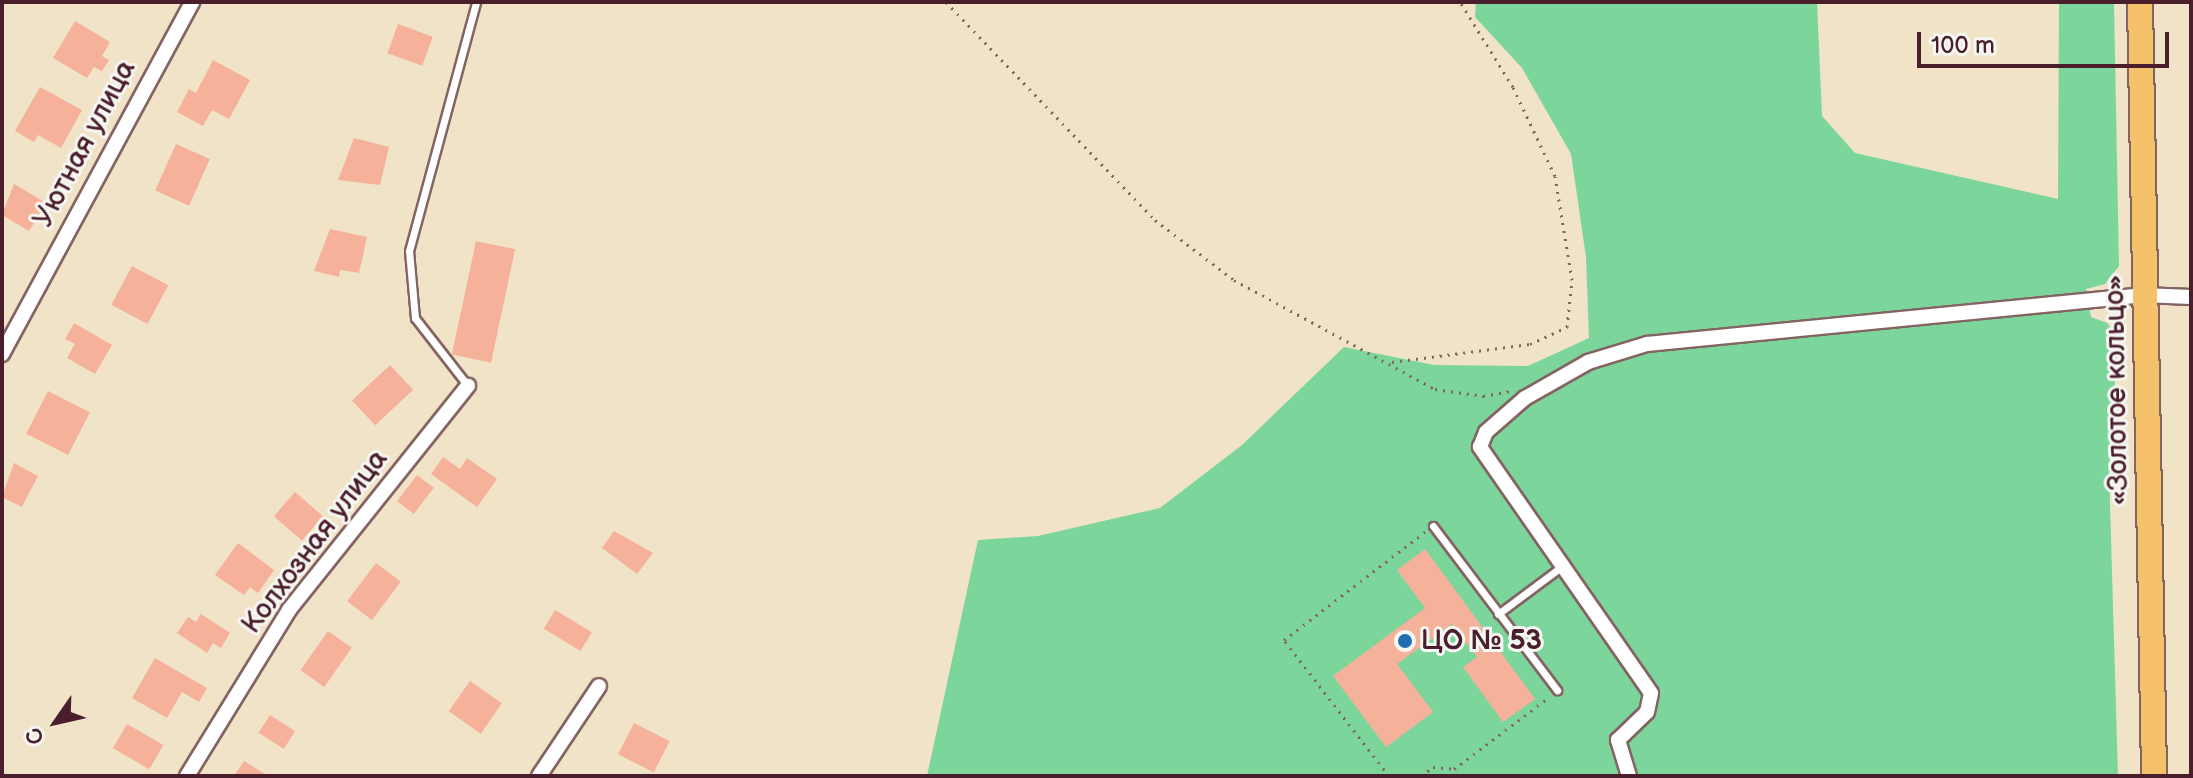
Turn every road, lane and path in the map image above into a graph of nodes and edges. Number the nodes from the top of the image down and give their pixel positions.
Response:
1 (192, 2) edge
2 (476, 2) edge
3 (946, 2) edge
4 (1460, 2) edge
5 (2140, 2) edge
6 (2145, 295) junction
7 (2191, 297) edge
8 (2, 354) edge
9 (1392, 362) junction
10 (468, 386) joint
11 (1517, 390) dead end
12 (1433, 526) joint
13 (1561, 567) junction
14 (1498, 614) junction
15 (599, 686) dead end
16 (1557, 690) joint
17 (187, 776) edge
18 (539, 776) edge
19 (1389, 776) edge
20 (1421, 776) edge
21 (1629, 776) edge
22 (2154, 776) edge

1 - 8 street, Уютная улица
2 - 10 lane
3 - 9 path
4 - 9 path
5 - 6 highway, «Золотое кольцо»
6 - 7 street
6 - 13 street
6 - 22 highway, «Золотое кольцо»
9 - 11 path
10 - 17 street, Колхозная улица
12 - 14 lane
12 - 19 path
13 - 14 lane
13 - 21 street
14 - 16 lane
15 - 18 street
16 - 20 path

